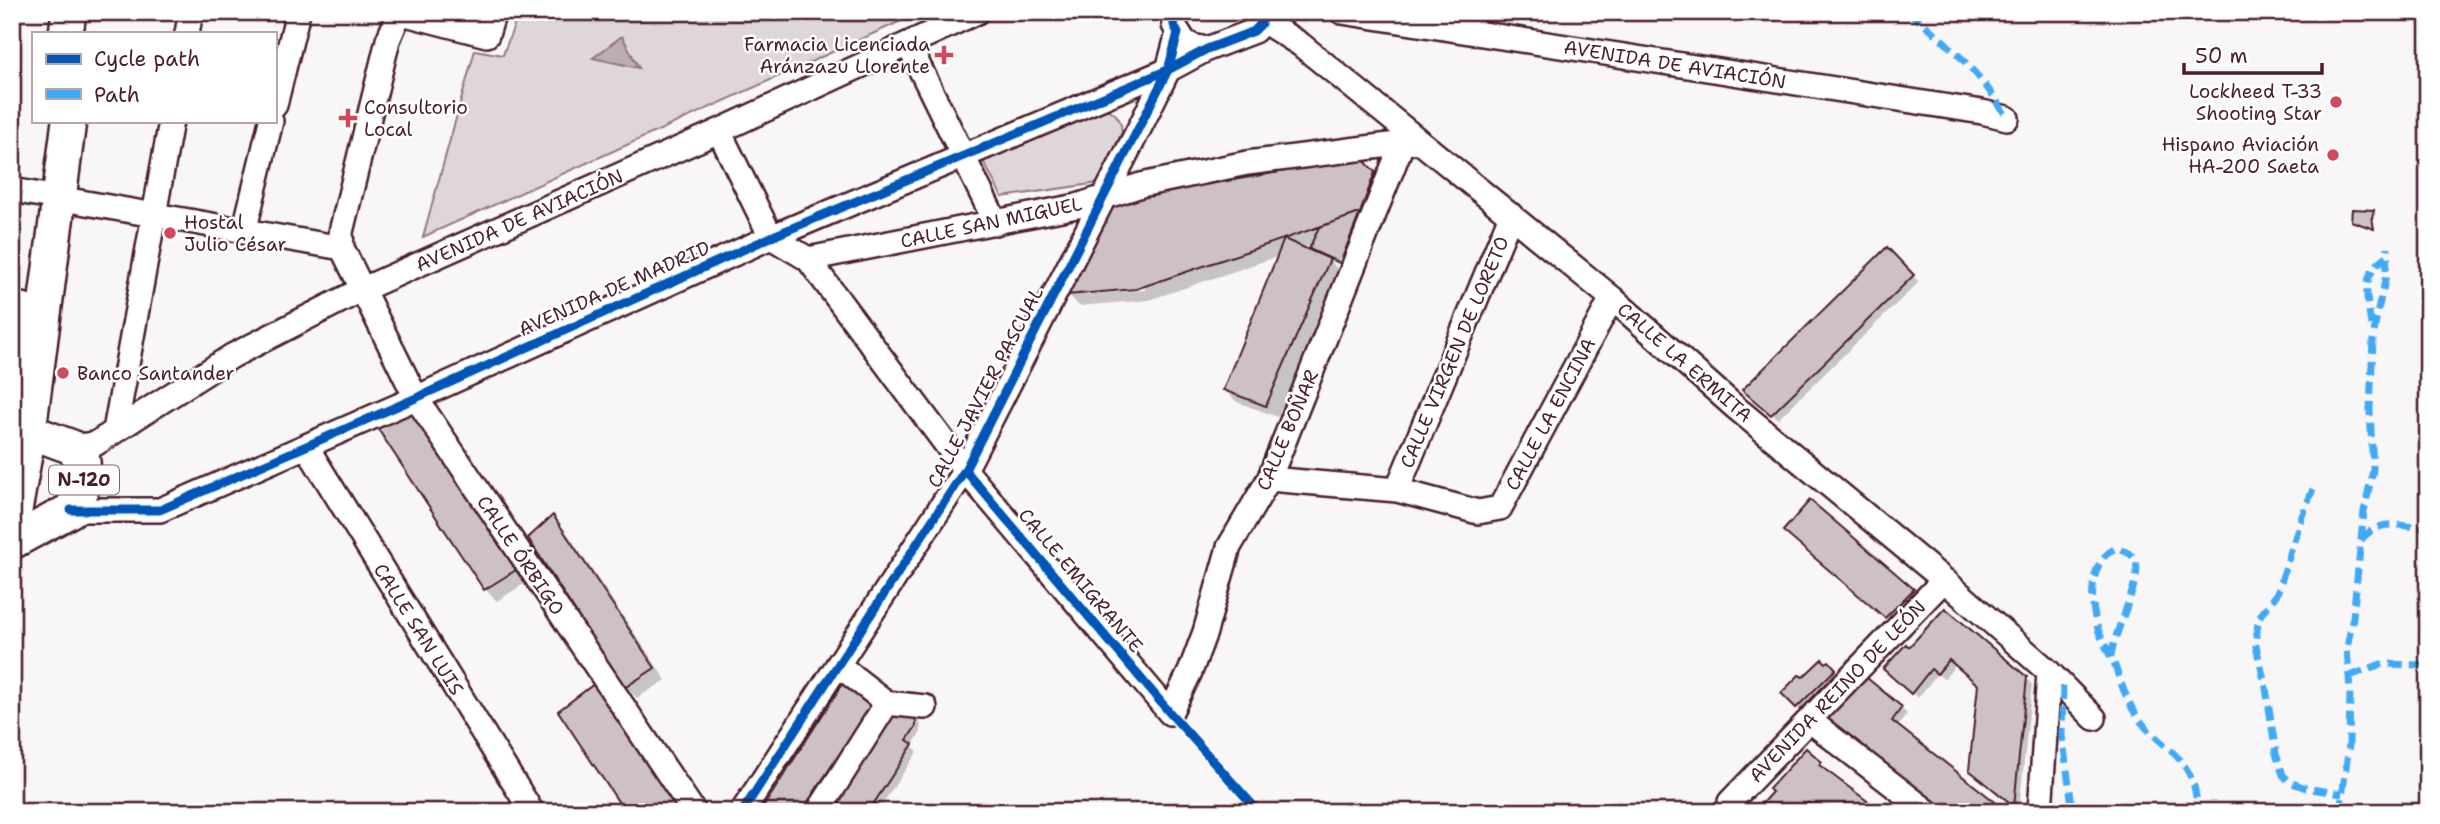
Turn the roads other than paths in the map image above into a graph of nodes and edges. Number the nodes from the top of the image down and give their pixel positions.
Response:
1 (69, 12) edge
2 (84, 12) edge
3 (191, 12) edge
4 (298, 12) edge
5 (494, 12) edge
6 (977, 12) edge
7 (1342, 12) edge
8 (399, 13) edge
9 (1263, 16) edge
10 (1176, 23) edge
11 (66, 32) edge
12 (81, 32) edge
13 (187, 32) edge
14 (908, 44) junction
15 (1207, 49) junction
16 (1168, 70) junction
17 (276, 102) edge
18 (2007, 118) dead end
19 (52, 122) edge
20 (69, 122) edge
21 (172, 122) edge
22 (271, 122) edge
23 (719, 131) junction
24 (1411, 143) junction
25 (963, 155) junction
26 (37, 194) edge
27 (1103, 198) junction
28 (154, 215) junction
29 (1511, 215) junction
30 (996, 223) junction
31 (244, 232) junction
32 (771, 237) junction
33 (342, 248) junction
34 (808, 259) junction
35 (361, 290) junction
36 (1612, 298) junction
37 (12, 370) edge
38 (415, 398) junction
39 (115, 431) junction
40 (20, 440) edge
41 (306, 446) junction
42 (72, 447) junction
43 (965, 470) junction
44 (1269, 479) junction
45 (1397, 490) junction
46 (71, 510) junction
47 (12, 527) edge
48 (12, 542) edge
49 (1944, 580) junction
50 (838, 665) junction
51 (2049, 672) junction
52 (887, 703) junction
53 (925, 707) dead end
54 (1170, 713) joint
55 (2094, 718) dead end
56 (1809, 720) junction
57 (1730, 802) dead end
58 (532, 812) edge
59 (694, 812) edge
60 (741, 812) edge
61 (818, 812) edge
62 (1928, 812) edge
63 (2039, 812) edge

1 - 11 highway
2 - 12 highway
3 - 13 street
4 - 17 street
5 - 8 street
6 - 14 street, AVENIDA DE AVIACIÓN
7 - 18 street, AVENIDA DE AVIACIÓN
8 - 33 street
9 - 15 street
9 - 24 street, CALLE LA ERMITA
10 - 15 street
10 - 16 street, CALLE JAVIER PASCUAL
14 - 23 street, AVENIDA DE AVIACIÓN
14 - 25 street
15 - 16 street
16 - 25 street, AVENIDA DE MADRID
16 - 27 street, CALLE JAVIER PASCUAL
19 - 26 highway, N-120
20 - 26 highway, N-120
21 - 28 street
22 - 31 street
23 - 32 street
23 - 35 street, AVENIDA DE AVIACIÓN
24 - 27 street, CALLE SAN MIGUEL
24 - 29 street, CALLE LA ERMITA
24 - 44 street, CALLE BOÑAR
25 - 30 street
25 - 32 street, AVENIDA DE MADRID
26 - 28 street
26 - 37 highway, N-120
26 - 40 highway, N-120
27 - 30 street, CALLE SAN MIGUEL
27 - 43 street, CALLE JAVIER PASCUAL
28 - 31 street
28 - 39 street
29 - 36 street, CALLE LA ERMITA
29 - 45 street, CALLE VIRGEN DE LORETO
30 - 34 street, CALLE SAN MIGUEL
31 - 33 street
32 - 34 street, CALLE EMIGRANTE
32 - 38 street, AVENIDA DE MADRID
33 - 35 street, CALLE ÓRBIGO
34 - 43 street, CALLE EMIGRANTE
35 - 38 street, CALLE ÓRBIGO
35 - 39 street, AVENIDA DE AVIACIÓN
36 - 45 street, CALLE LA ENCINA
36 - 49 street, CALLE LA ERMITA
38 - 41 street, AVENIDA DE MADRID
38 - 59 street, CALLE ÓRBIGO
39 - 42 street, AVENIDA DE AVIACIÓN
40 - 42 highway, N-120
40 - 47 highway, N-120
41 - 46 street, AVENIDA DE MADRID
41 - 58 street, CALLE SAN LUIS
42 - 46 highway, N-120
43 - 50 street, CALLE JAVIER PASCUAL
43 - 54 street, CALLE EMIGRANTE
44 - 45 street, CALLE LA ENCINA
44 - 54 street, CALLE BOÑAR
46 - 48 highway, N-120
49 - 51 street, CALLE LA ERMITA
49 - 56 street, AVENIDA REINO DE LEÓN
50 - 52 street
50 - 60 street, CALLE JAVIER PASCUAL
51 - 55 street, CALLE LA ERMITA
51 - 63 street
52 - 53 street
52 - 61 street
56 - 57 street, AVENIDA REINO DE LEÓN
56 - 62 street

